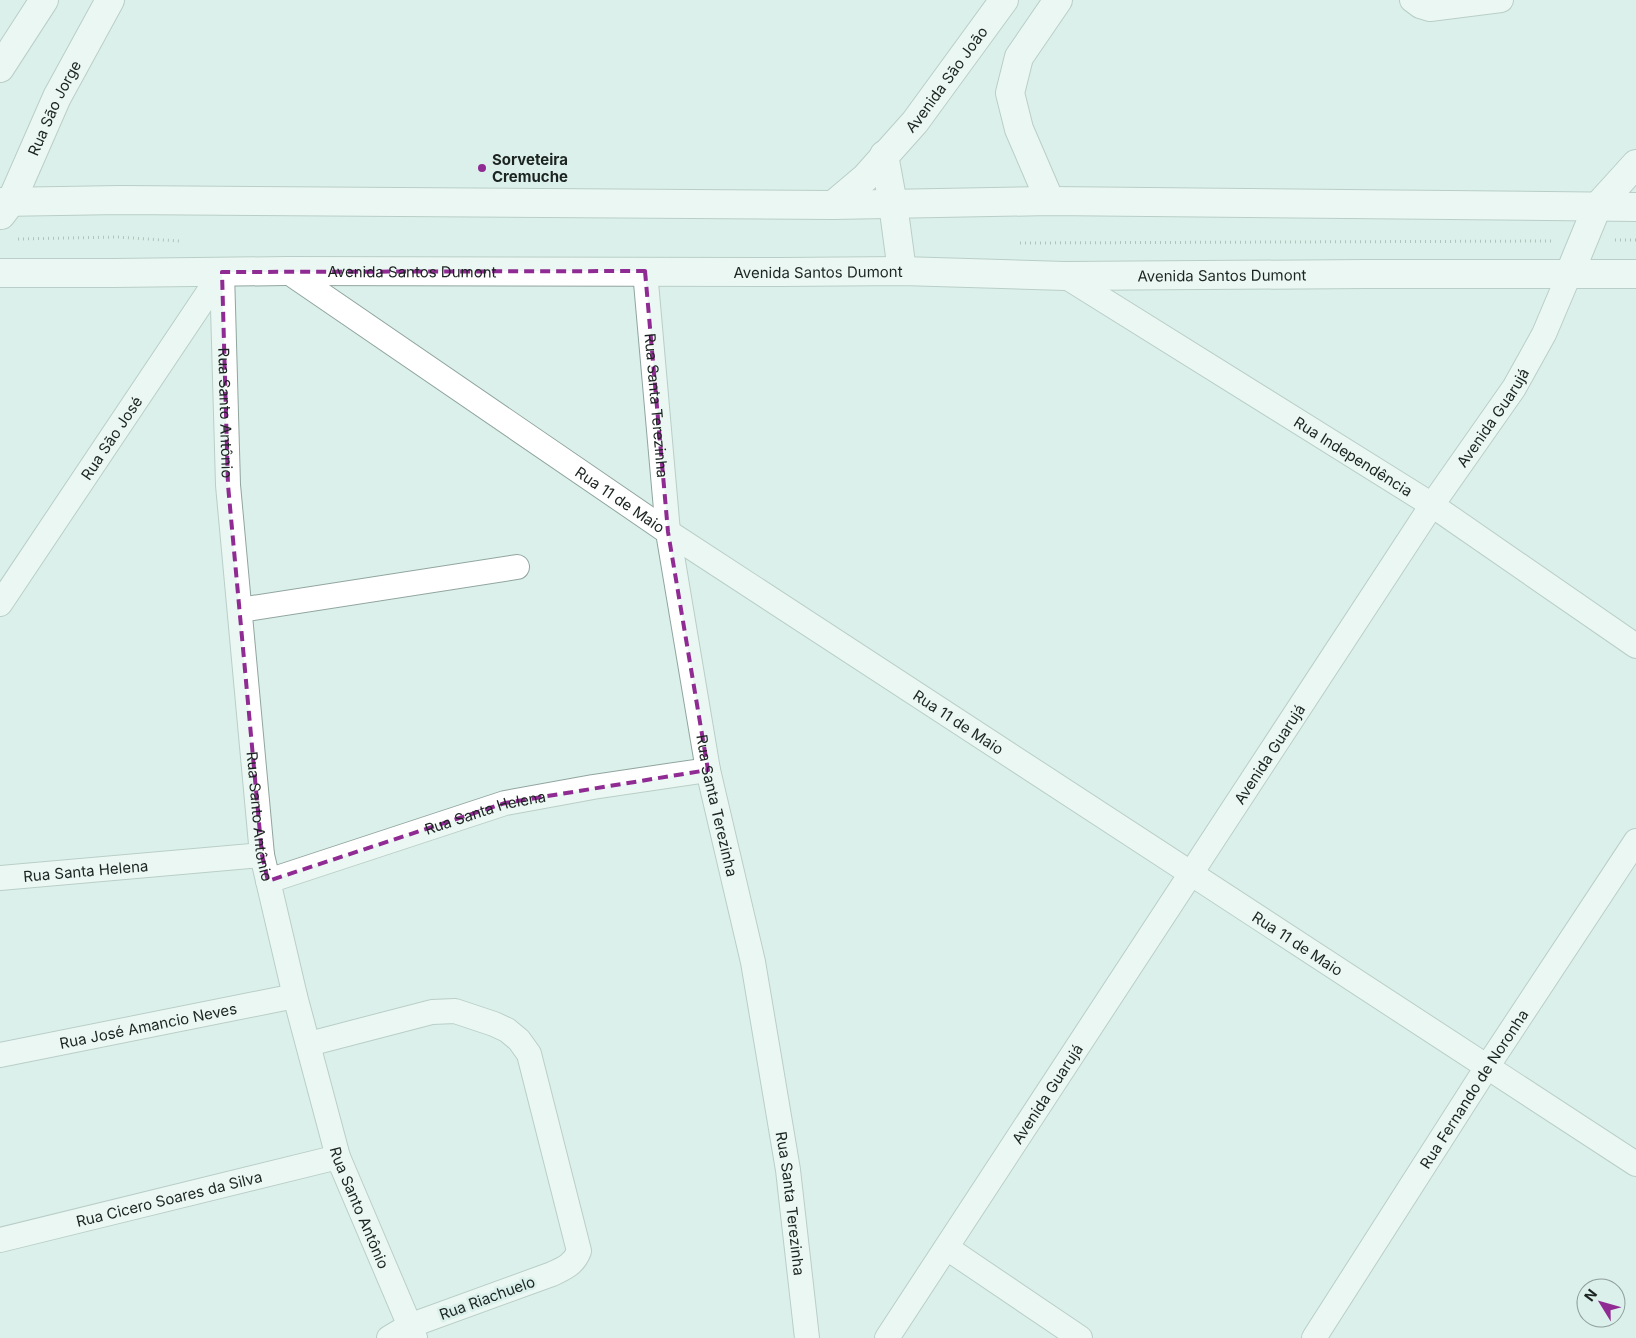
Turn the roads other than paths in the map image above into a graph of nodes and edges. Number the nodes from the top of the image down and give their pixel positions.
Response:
1 (44, 0) edge
2 (110, 0) edge
3 (1004, 0) edge
4 (1058, 0) edge
5 (1412, 0) edge
6 (1501, 0) edge
7 (0, 68) edge
8 (884, 155) junction
9 (1636, 164) edge
10 (1050, 201) junction
11 (893, 204) junction
12 (833, 205) junction
13 (1597, 206) junction
14 (4, 207) edge
15 (1636, 207) edge
16 (287, 270) junction
17 (645, 271) junction
18 (902, 271) junction
19 (222, 272) junction
20 (0, 273) edge
21 (1636, 274) edge
22 (1569, 275) junction
23 (1065, 276) junction
24 (1432, 505) junction
25 (668, 532) junction
26 (518, 567) dead end
27 (0, 604) edge
28 (240, 610) junction
29 (1636, 646) edge
30 (708, 770) junction
31 (1636, 842) edge
32 (262, 855) junction
33 (1192, 874) junction
34 (0, 878) edge
35 (268, 881) junction
36 (296, 996) junction
37 (310, 1044) junction
38 (0, 1055) edge
39 (1487, 1067) junction
40 (338, 1157) junction
41 (1636, 1164) edge
42 (0, 1240) edge
43 (947, 1248) junction
44 (412, 1332) edge
45 (388, 1338) edge
46 (807, 1338) edge
47 (887, 1338) edge
48 (1080, 1338) edge
49 (1314, 1338) edge

1 - 7 main road
2 - 14 main road, Rua São Jorge
3 - 8 main road, Avenida São João
4 - 10 main road
5 - 6 street
8 - 11 main road
8 - 12 main road, Avenida São João
9 - 13 main road, Avenida Guarujá
10 - 11 main road
10 - 13 main road
11 - 12 main road
11 - 18 main road
12 - 14 main road
13 - 15 main road
13 - 22 main road, Avenida Guarujá
16 - 17 main road, Avenida Santos Dumont
16 - 19 main road, Avenida Santos Dumont
16 - 25 street, Rua 11 de Maio
17 - 18 main road, Avenida Santos Dumont
17 - 25 street, Rua Santa Terezinha
18 - 23 main road, Avenida Santos Dumont
19 - 20 main road, Avenida Santos Dumont
19 - 27 street, Rua São José
19 - 28 street, Rua Santo Antônio
21 - 22 main road, Avenida Santos Dumont
22 - 23 main road, Avenida Santos Dumont
22 - 24 street, Avenida Guarujá
23 - 24 street, Rua Independência
24 - 29 street, Rua Independência
24 - 33 street, Avenida Guarujá
25 - 30 street, Rua Santa Terezinha
25 - 33 street, Rua 11 de Maio
26 - 28 street
28 - 32 street, Rua Santo Antônio
30 - 35 street, Rua Santa Helena
30 - 46 street, Rua Santa Terezinha
31 - 39 street, Rua Fernando de Noronha
32 - 34 street, Rua Santa Helena
32 - 35 street, Rua Santo Antônio
33 - 39 street, Rua 11 de Maio
33 - 43 street, Avenida Guarujá
35 - 36 street, Rua Santo Antônio
36 - 37 street, Rua Santo Antônio
36 - 38 street, Rua José Amancio Neves
37 - 40 street, Rua Santo Antônio
37 - 44 street, Rua Riachuelo
39 - 41 street, Rua 11 de Maio
39 - 49 street, Rua Fernando de Noronha
40 - 42 street, Rua Cicero Soares da Silva
40 - 44 street, Rua Santo Antônio
43 - 47 street, Avenida Guarujá
43 - 48 street
44 - 45 street, Rua Riachuelo

